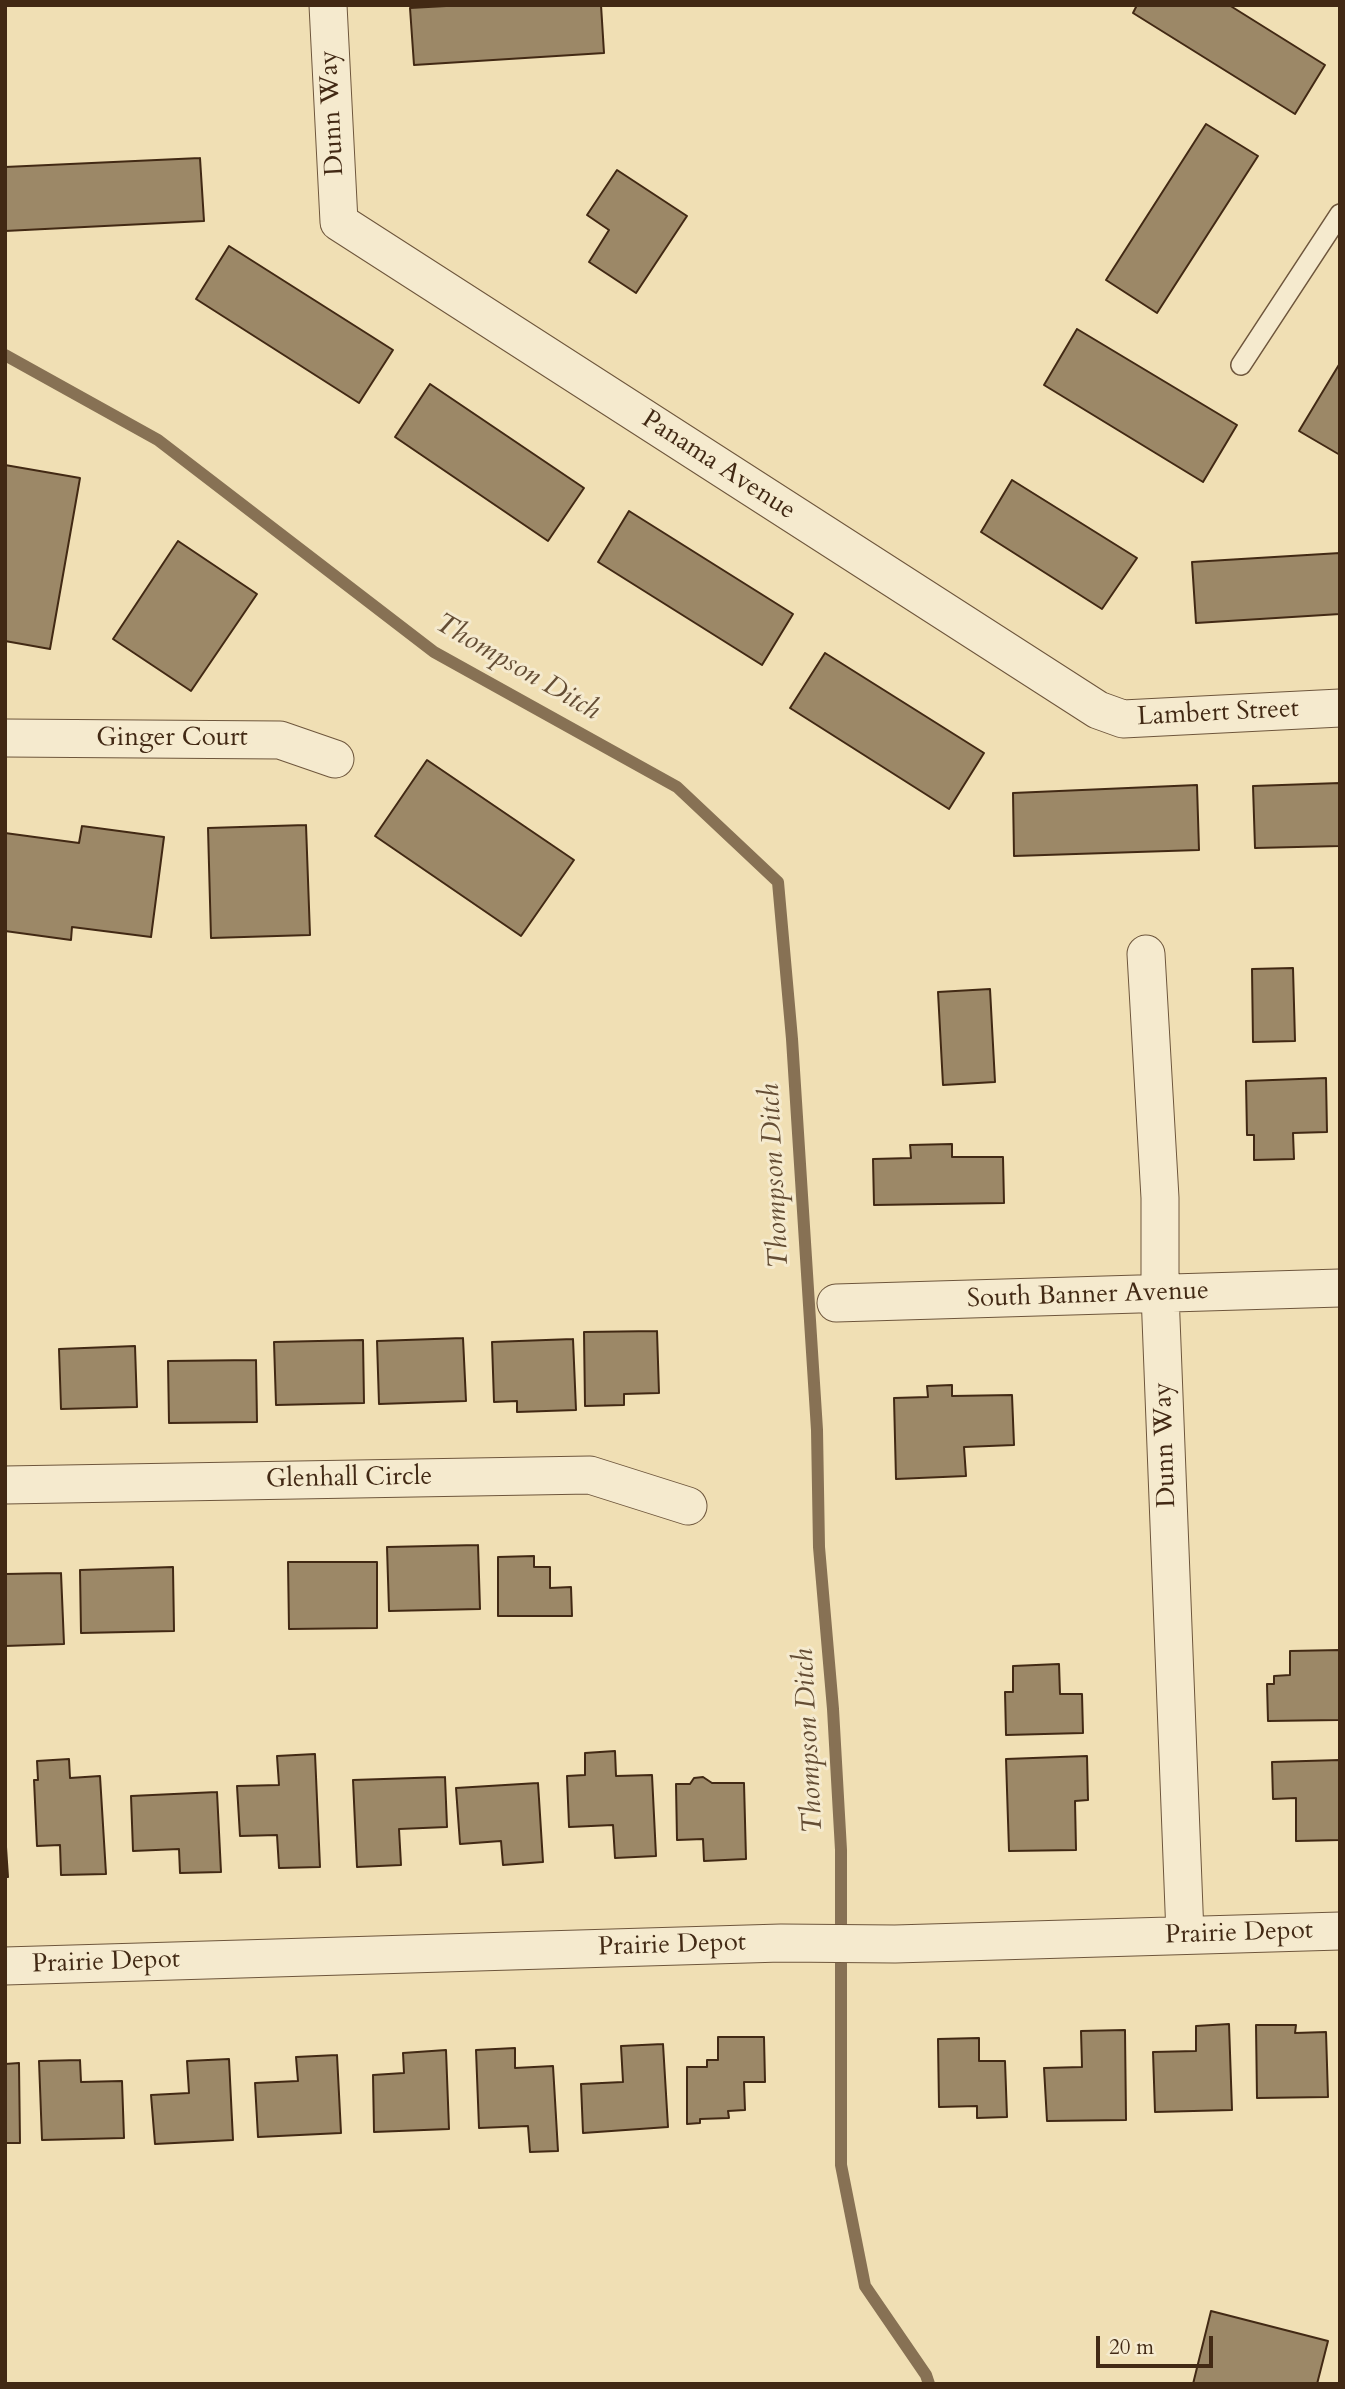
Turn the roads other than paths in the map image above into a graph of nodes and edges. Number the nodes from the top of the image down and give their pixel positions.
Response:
1 (328, 5) edge
2 (1340, 214) edge
3 (339, 222) joint
4 (1241, 365) dead end
5 (1340, 708) edge
6 (1098, 710) joint
7 (5, 738) edge
8 (335, 759) dead end
9 (1146, 954) dead end
10 (1340, 1288) edge
11 (1160, 1293) junction
12 (836, 1303) dead end
13 (5, 1485) edge
14 (688, 1506) dead end
15 (1340, 1931) edge
16 (1185, 1935) junction
17 (5, 1966) edge

1 - 3 street, Dunn Way
2 - 4 lane
3 - 6 street, Panama Avenue
5 - 6 street, Lambert Street
7 - 8 street, Ginger Court
9 - 11 street, Dunn Way
10 - 11 street, South Banner Avenue
11 - 12 street, South Banner Avenue
11 - 16 street, Dunn Way
13 - 14 street, Glenhall Circle
15 - 16 street, Prairie Depot
16 - 17 street, Prairie Depot

